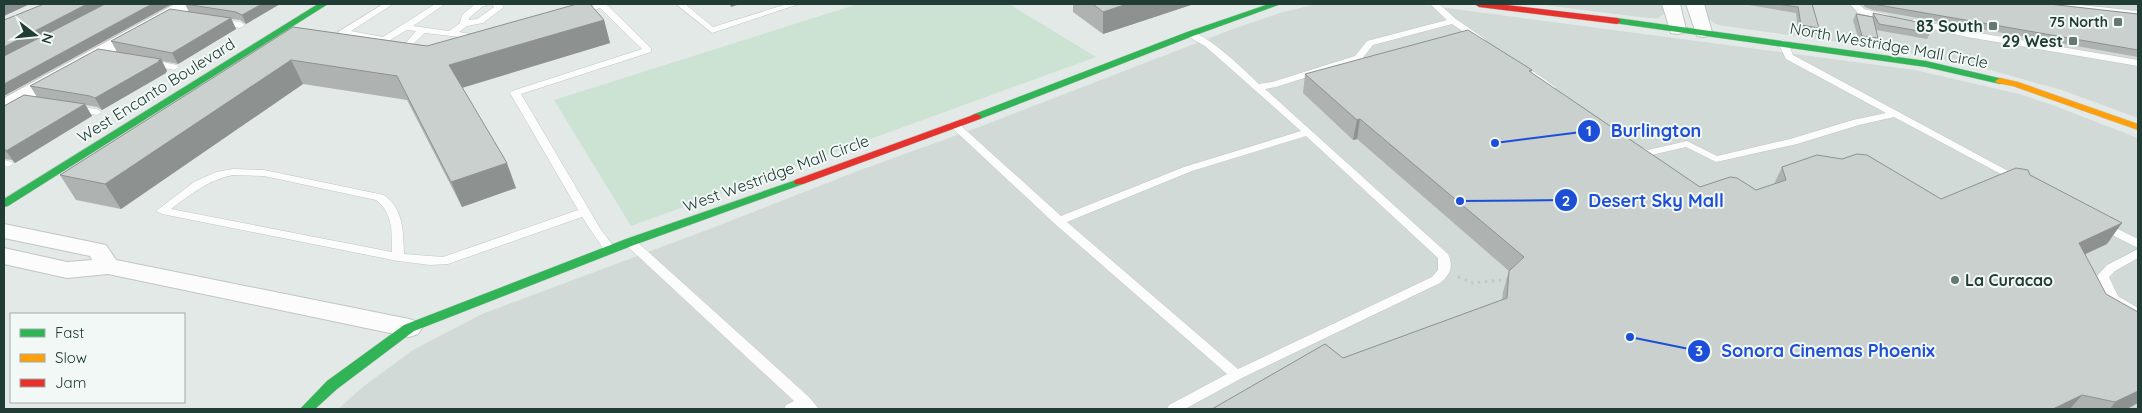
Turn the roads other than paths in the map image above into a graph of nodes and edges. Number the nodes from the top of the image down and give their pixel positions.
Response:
1 (324, 4) edge
2 (389, 4) edge
3 (440, 4) edge
4 (485, 4) edge
5 (496, 4) edge
6 (680, 4) edge
7 (795, 4) edge
8 (1277, 4) edge
9 (1434, 4) edge
10 (1479, 4) edge
11 (1671, 4) edge
12 (1695, 4) edge
13 (1854, 4) edge
14 (2050, 4) edge
15 (180, 12) edge
16 (2138, 14) edge
17 (567, 15) edge
18 (213, 21) edge
19 (1453, 21) junction
20 (464, 24) junction
21 (240, 25) dead end
22 (404, 27) junction
23 (423, 30) junction
24 (1689, 31) junction
25 (1190, 34) junction
26 (488, 35) edge
27 (456, 38) junction
28 (1487, 43) edge
29 (1783, 43) junction
30 (414, 49) edge
31 (96, 54) junction
32 (116, 57) edge
33 (1509, 58) edge
34 (135, 60) edge
35 (2138, 63) edge
36 (174, 66) dead end
37 (1258, 87) junction
38 (1559, 94) edge
39 (18, 102) edge
40 (60, 106) edge
41 (96, 112) dead end
42 (1895, 114) junction
43 (954, 125) junction
44 (2138, 127) edge
45 (1308, 132) junction
46 (1624, 141) edge
47 (2030, 186) edge
48 (4, 204) edge
49 (585, 212) junction
50 (1059, 220) junction
51 (2095, 220) edge
52 (4, 232) edge
53 (630, 242) junction
54 (2138, 244) edge
55 (610, 250) junction
56 (2138, 253) edge
57 (4, 256) edge
58 (398, 256) junction
59 (108, 266) junction
60 (2138, 314) edge
61 (409, 328) junction
62 (1237, 375) junction
63 (808, 405) edge
64 (307, 409) edge
65 (790, 409) edge
66 (1174, 409) edge

1 - 48 street, West Encanto Boulevard
2 - 22 lane
3 - 22 lane
4 - 20 lane
5 - 20 lane
6 - 7 lane
8 - 25 street, West Westridge Mall Circle
9 - 19 lane
10 - 24 street
11 - 24 street
12 - 24 street
13 - 35 lane
14 - 16 lane
15 - 31 street
17 - 49 lane
18 - 21 lane
19 - 28 lane
19 - 37 lane
20 - 27 lane
22 - 23 lane
23 - 27 lane
23 - 30 lane
24 - 29 street, North Westridge Mall Circle
25 - 37 lane
25 - 43 street, West Westridge Mall Circle
26 - 27 lane
29 - 42 lane
29 - 44 street, North Westridge Mall Circle
31 - 32 lane
31 - 39 street
33 - 38 lane
34 - 36 lane
37 - 45 lane
40 - 41 lane
42 - 46 lane
42 - 47 lane
43 - 50 lane
43 - 53 street, West Westridge Mall Circle
45 - 50 lane
45 - 62 lane
49 - 55 lane
49 - 58 lane
50 - 62 lane
51 - 54 lane
52 - 59 street
53 - 55 street, West Westridge Mall Circle
53 - 63 lane
55 - 61 street, West Westridge Mall Circle
56 - 60 lane
57 - 59 street
58 - 58 lane
59 - 61 street
61 - 64 street, West Westridge Mall Circle
62 - 66 lane
63 - 65 lane

